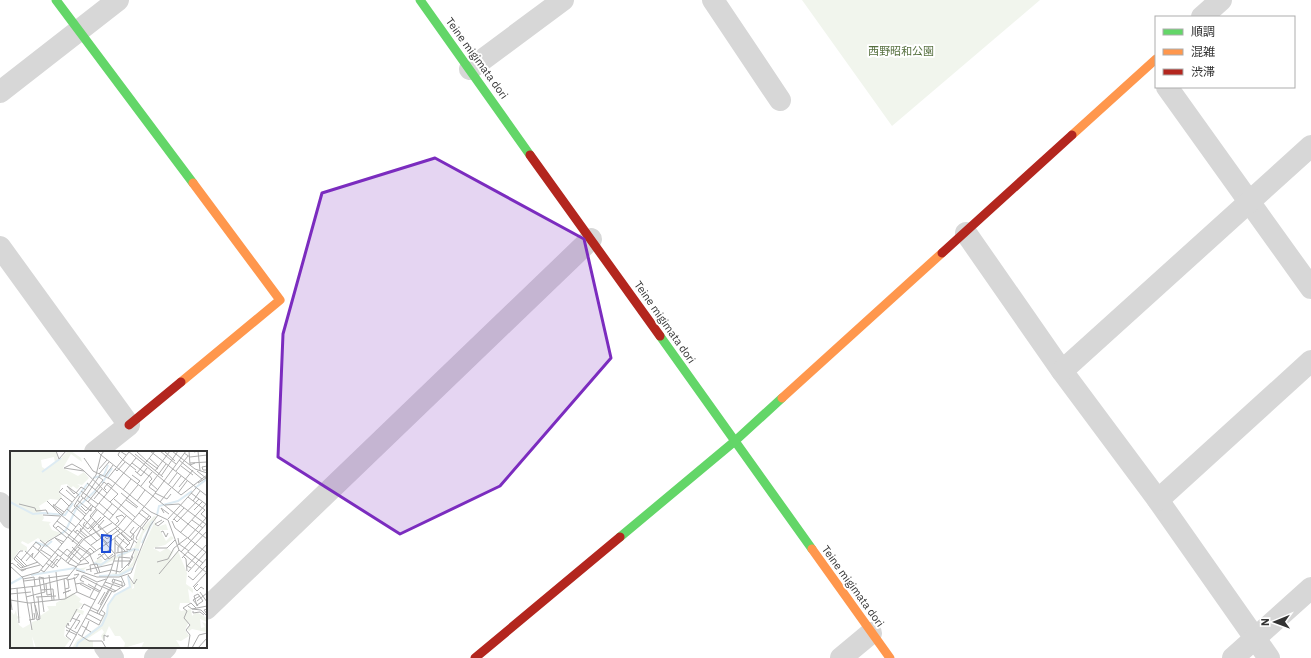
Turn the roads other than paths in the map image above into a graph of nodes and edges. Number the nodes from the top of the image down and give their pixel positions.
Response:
1 (56, 0) edge
2 (118, 0) edge
3 (420, 0) edge
4 (563, 0) edge
5 (713, 0) edge
6 (1221, 0) edge
7 (1203, 16) edge
8 (78, 31) junction
9 (1154, 65) edge
10 (470, 69) junction
11 (1168, 88) edge
12 (0, 92) edge
13 (780, 100) dead end
14 (1311, 146) edge
15 (1250, 201) junction
16 (966, 233) junction
17 (591, 239) junction
18 (0, 247) edge
19 (1311, 288) edge
20 (1311, 361) edge
21 (1062, 372) junction
22 (129, 425) junction
23 (734, 441) junction
24 (96, 451) edge
25 (1158, 500) junction
26 (0, 503) edge
27 (10, 517) edge
28 (10, 519) edge
29 (0, 528) edge
30 (1311, 588) edge
31 (207, 608) edge
32 (872, 633) junction
33 (1254, 638) junction
34 (106, 648) edge
35 (165, 648) edge
36 (113, 658) edge
37 (155, 658) edge
38 (475, 658) edge
39 (841, 658) edge
40 (890, 658) edge
41 (1233, 658) edge
42 (1269, 658) edge

1 - 8 street
2 - 8 street
3 - 10 street, Teine migimata dori
4 - 10 street
5 - 13 street
6 - 7 street
8 - 12 street
8 - 22 street
9 - 16 street
10 - 17 street, Teine migimata dori
11 - 15 street
14 - 15 street
15 - 19 street
15 - 21 street
16 - 21 street
16 - 23 street
17 - 23 street, Teine migimata dori
17 - 31 street
18 - 22 street
20 - 25 street
21 - 25 street
22 - 24 street
23 - 32 street, Teine migimata dori
23 - 38 street
25 - 33 street
26 - 27 street
28 - 29 street
30 - 33 street
32 - 39 street
32 - 40 street, Teine migimata dori
33 - 41 street
33 - 42 street
34 - 36 street
35 - 37 street

